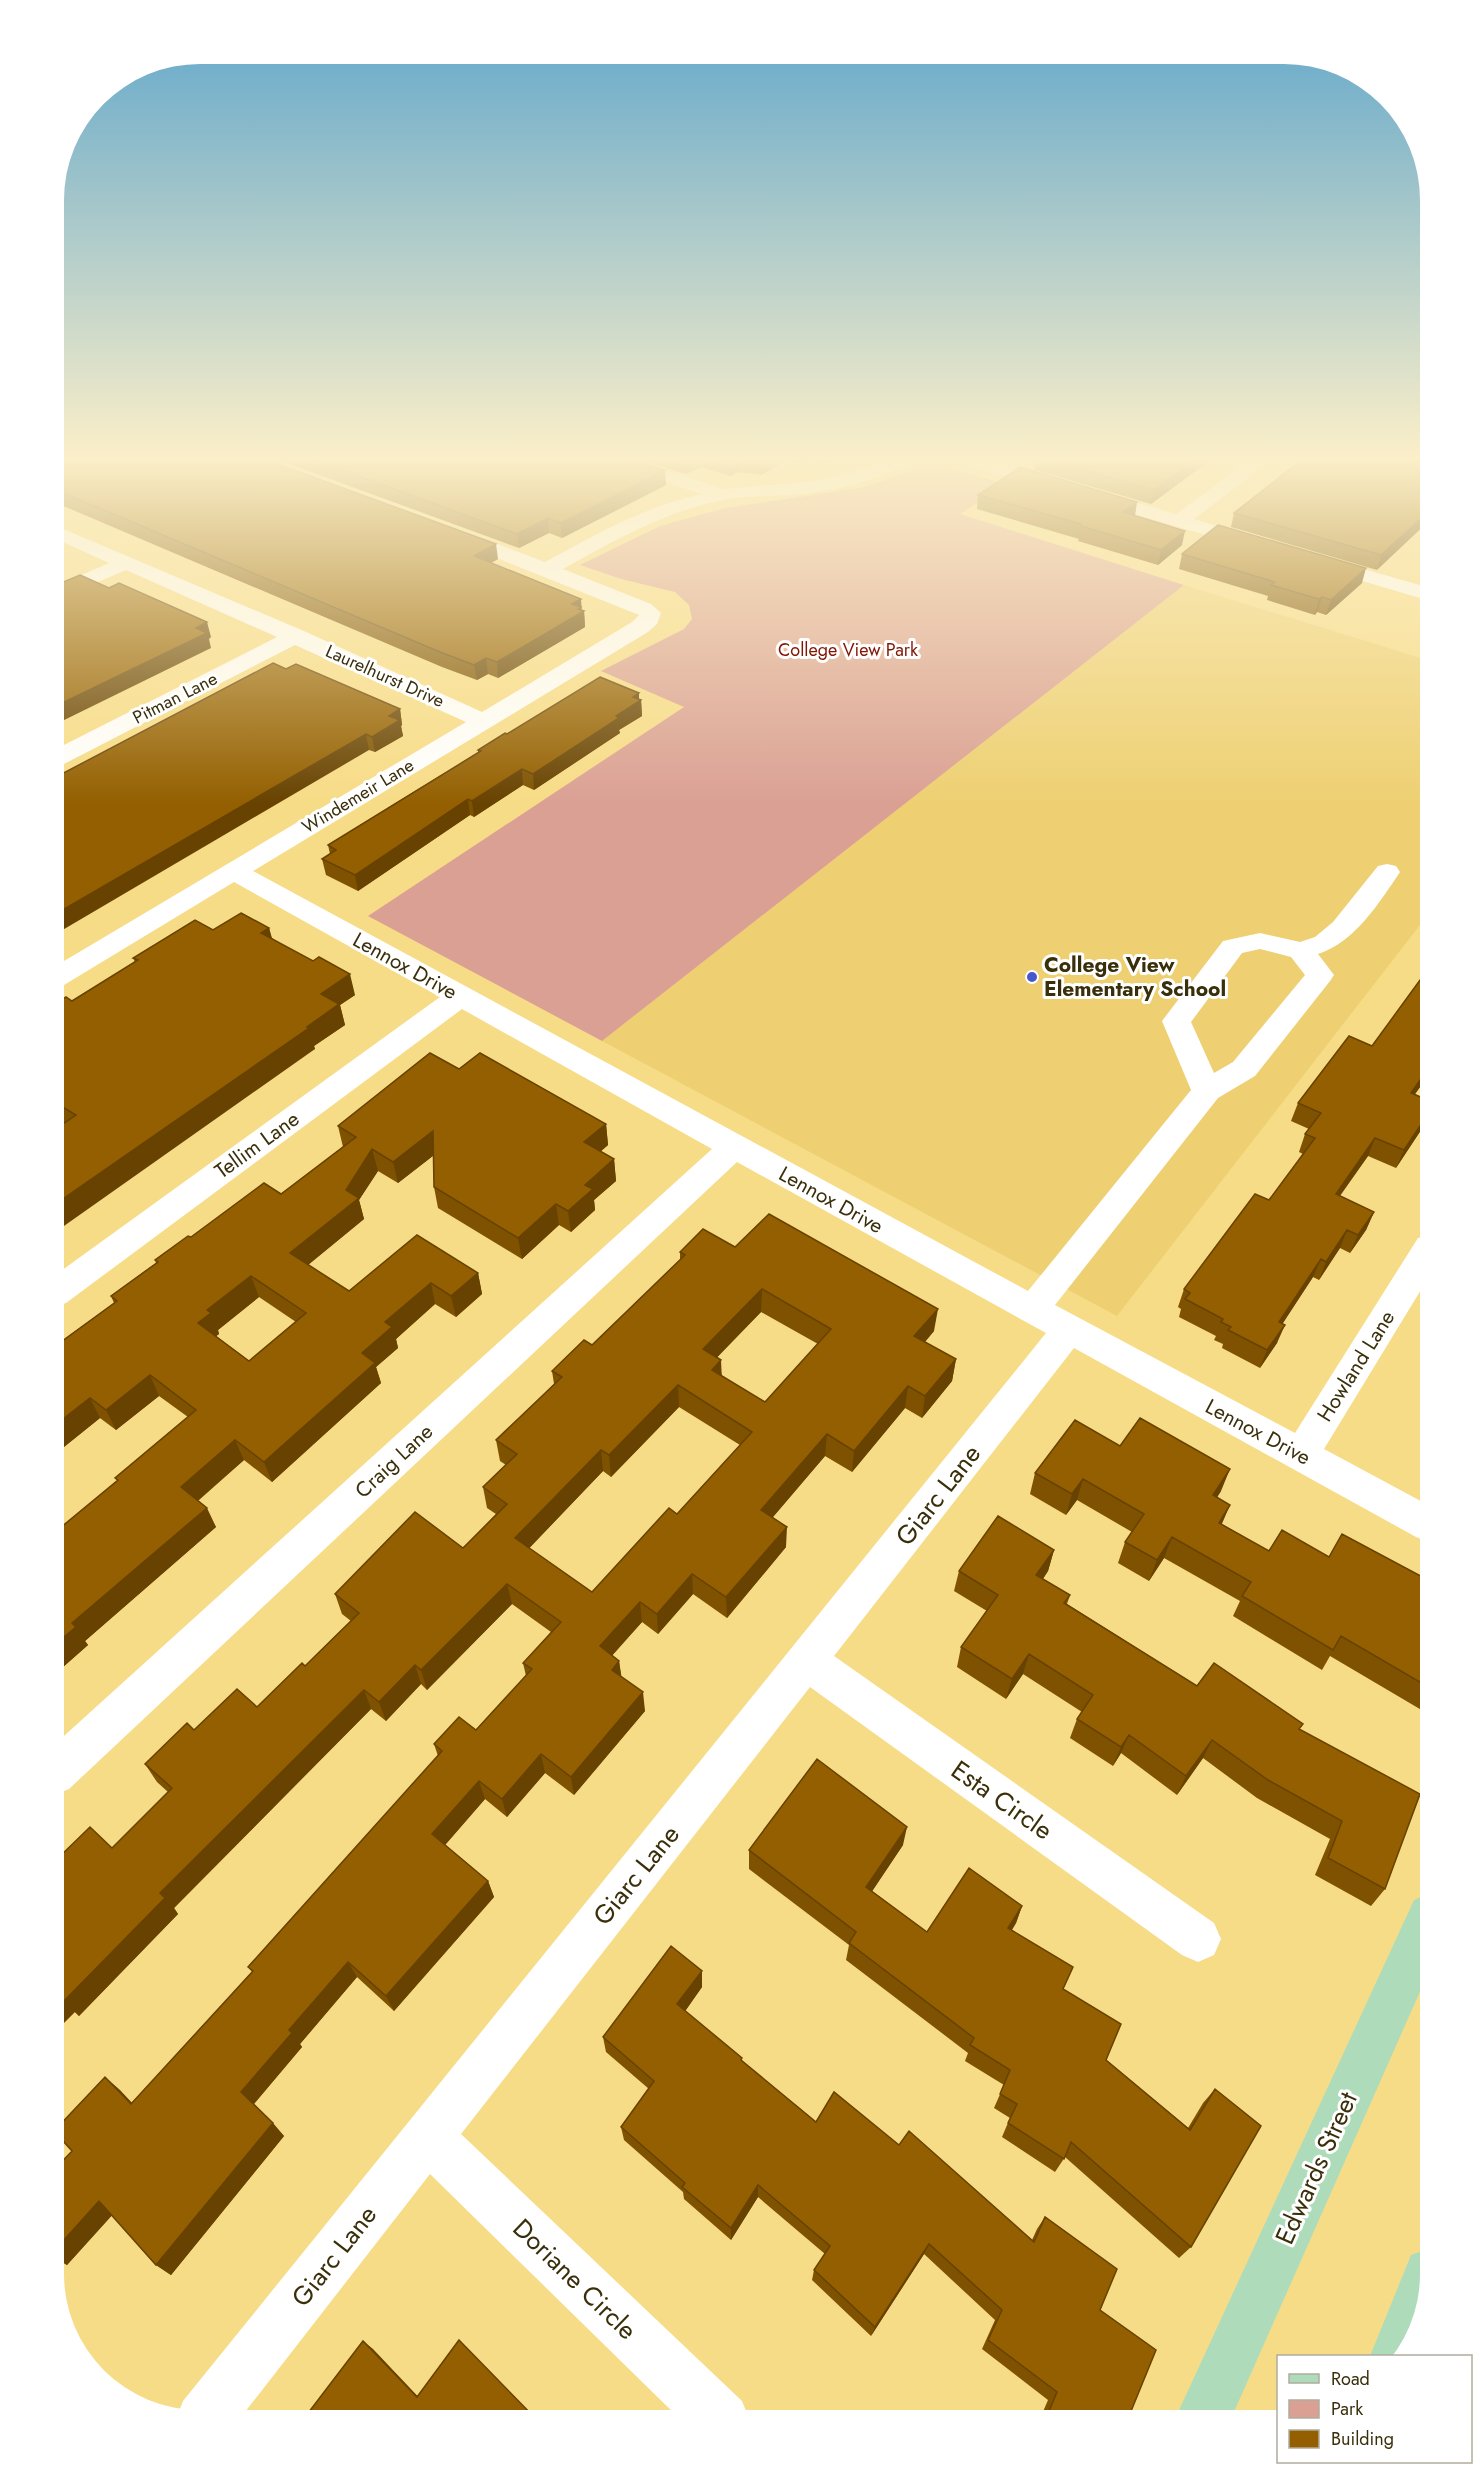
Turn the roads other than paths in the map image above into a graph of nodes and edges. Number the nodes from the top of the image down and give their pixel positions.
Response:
1 (102, 574) edge
2 (150, 574) edge
3 (559, 574) edge
4 (1357, 574) edge
5 (65, 590) edge
6 (1420, 592) edge
7 (296, 636) junction
8 (484, 721) junction
9 (65, 755) edge
10 (234, 871) junction
11 (1387, 872) dead end
12 (1301, 951) junction
13 (65, 973) edge
14 (460, 996) junction
15 (1207, 1091) junction
16 (734, 1147) junction
17 (1420, 1263) edge
18 (64, 1286) edge
19 (1050, 1320) junction
20 (1301, 1455) junction
21 (1420, 1520) edge
22 (807, 1661) junction
23 (64, 1765) edge
24 (1420, 1938) edge
25 (1198, 1939) dead end
26 (428, 2137) junction
27 (212, 2410) edge
28 (711, 2410) edge
29 (1207, 2410) edge

1 - 5 street
2 - 7 street, Laurelhurst Drive
3 - 8 street, Windemeir Lane
4 - 6 street
7 - 8 street, Laurelhurst Drive
7 - 9 street, Pitman Lane
8 - 10 street, Windemeir Lane
10 - 13 street, Windemeir Lane
10 - 14 street, Lennox Drive
11 - 12 street
12 - 15 street
12 - 15 street
14 - 16 street, Lennox Drive
14 - 18 street, Tellim Lane
15 - 19 street, Giarc Lane
16 - 19 street, Lennox Drive
16 - 23 street, Craig Lane
17 - 20 street, Howland Lane
19 - 20 street, Lennox Drive
19 - 22 street, Giarc Lane
20 - 21 street, Lennox Drive
22 - 25 street, Esta Circle
22 - 26 street, Giarc Lane
24 - 29 main road, Edwards Street
26 - 27 street, Giarc Lane
26 - 28 street, Doriane Circle

